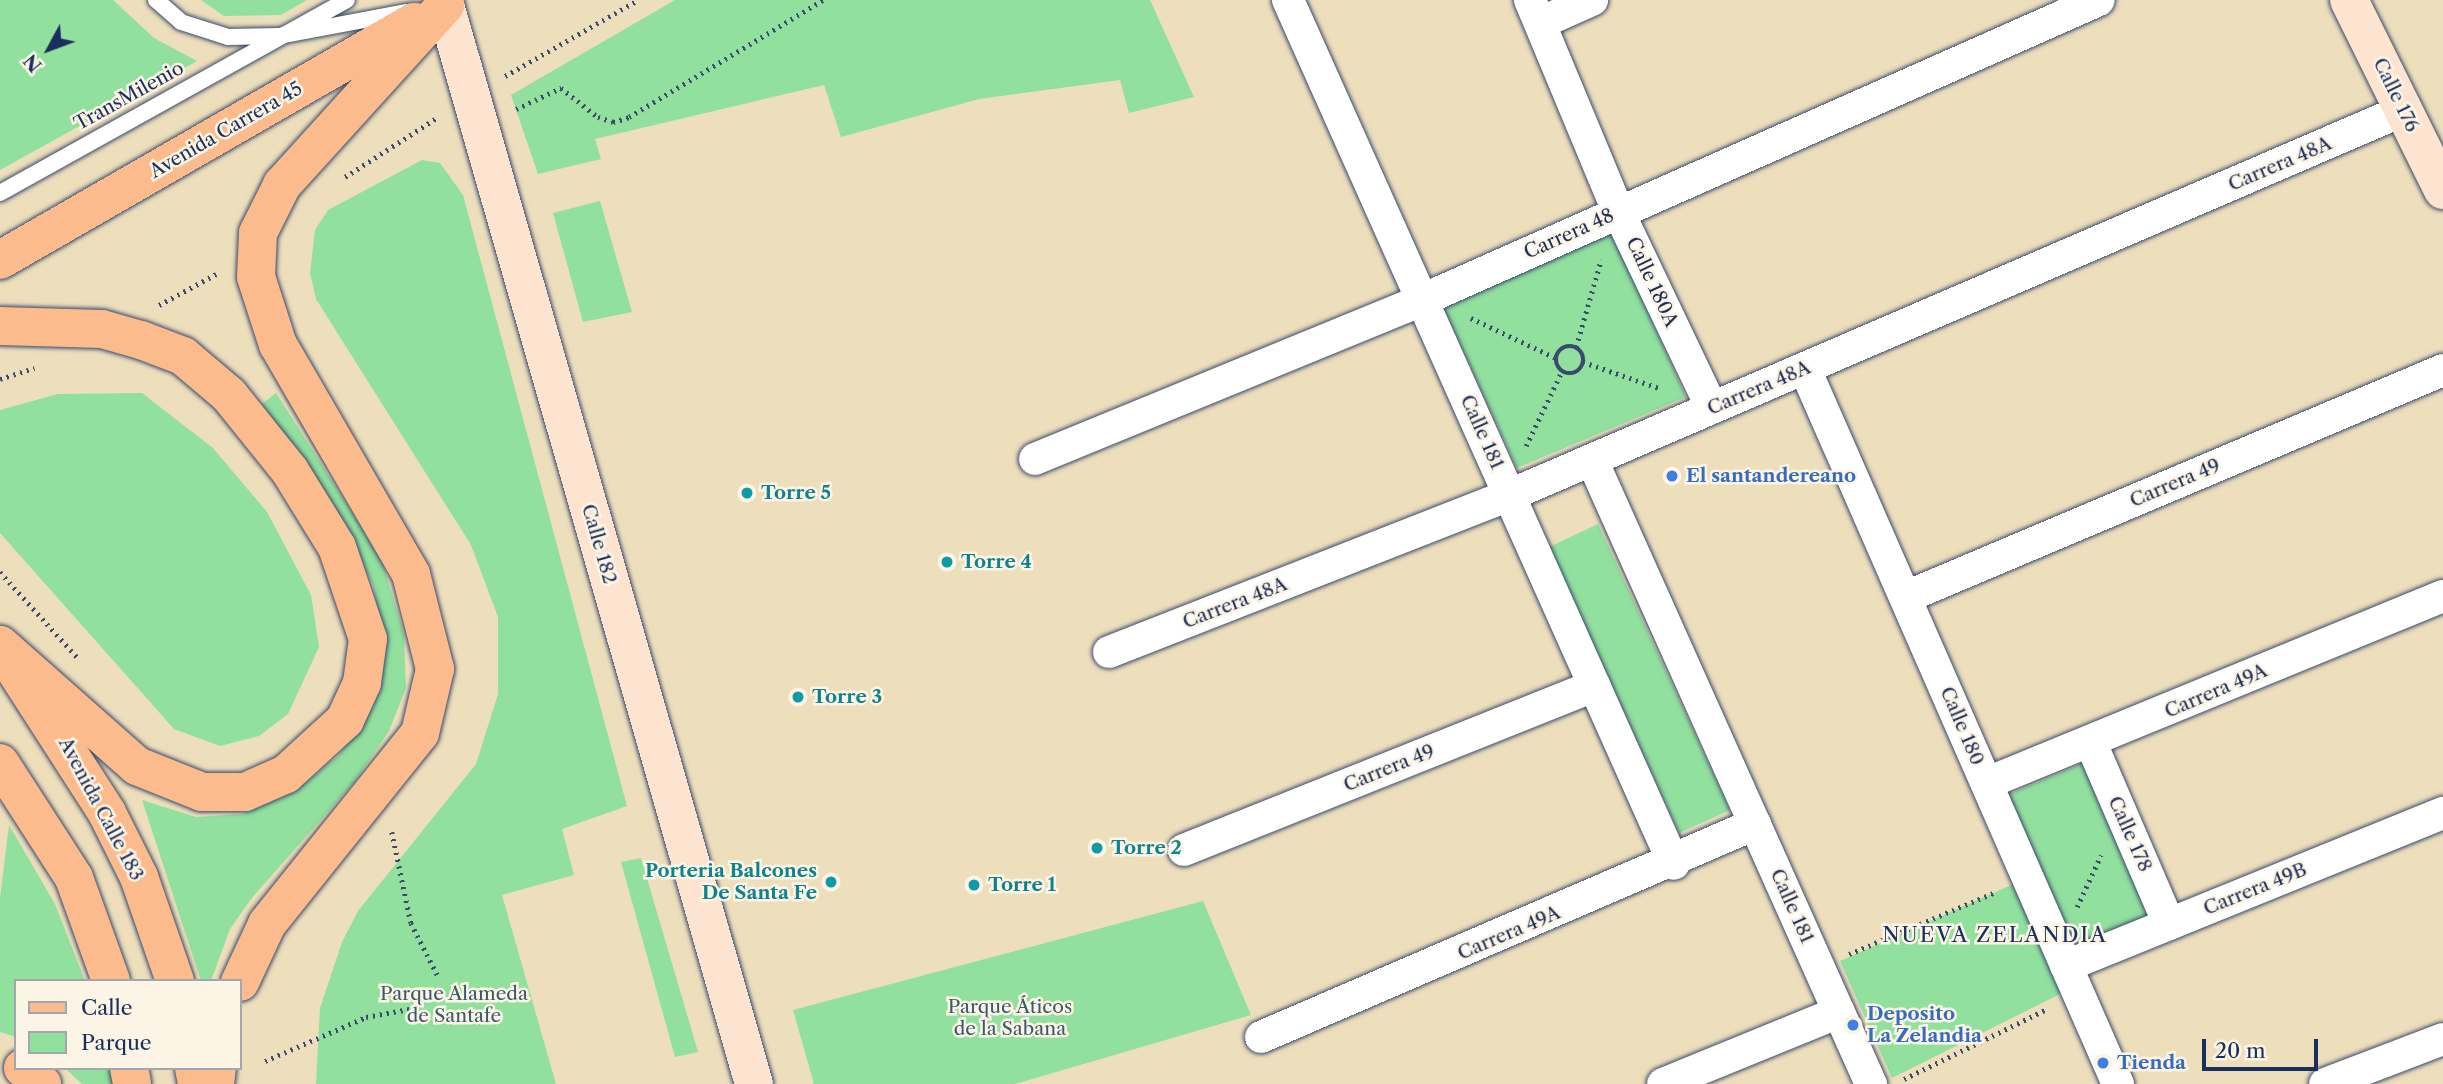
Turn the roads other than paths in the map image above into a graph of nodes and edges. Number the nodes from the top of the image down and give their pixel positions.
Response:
1 (156, 0) edge
2 (347, 0) edge
3 (1288, 0) edge
4 (1592, 0) edge
5 (2099, 0) edge
6 (2349, 0) edge
7 (448, 2) edge
8 (1535, 12) edge
9 (279, 36) junction
10 (2404, 110) junction
11 (2443, 190) edge
12 (0, 193) edge
13 (1612, 214) junction
14 (0, 260) edge
15 (1429, 297) junction
16 (0, 326) edge
17 (1805, 369) junction
18 (2443, 370) edge
19 (1712, 408) junction
20 (1035, 459) dead end
21 (1592, 460) junction
22 (1505, 485) junction
23 (2443, 596) edge
24 (1906, 597) junction
25 (0, 645) edge
26 (0, 650) edge
27 (1109, 652) dead end
28 (1594, 686) junction
29 (2091, 743) junction
30 (0, 763) edge
31 (1987, 783) junction
32 (2443, 813) edge
33 (1755, 824) junction
34 (1184, 850) dead end
35 (1674, 864) junction
36 (2169, 924) junction
37 (2067, 966) junction
38 (110, 979) edge
39 (174, 979) edge
40 (241, 979) edge
41 (1839, 1012) junction
42 (1261, 1037) dead end
43 (2443, 1039) edge
44 (25, 1070) edge
45 (42, 1084) edge
46 (754, 1084) edge
47 (1663, 1084) edge
48 (1871, 1084) edge
49 (2118, 1084) edge
50 (2325, 1084) edge

1 - 9 lane, TransMilenio
2 - 9 lane, TransMilenio
3 - 15 street, Calle 181
4 - 8 street
5 - 13 street, Carrera 48
6 - 10 street, Calle 176
7 - 9 lane, TransMilenio
7 - 14 main road, Avenida Carrera 45
7 - 40 main road
7 - 46 street, Calle 182
8 - 13 street, Calle 180A
9 - 12 lane, TransMilenio
10 - 11 street, Calle 176
10 - 17 street, Carrera 48A
13 - 15 street, Carrera 48
13 - 19 street, Calle 180A
15 - 20 street, Carrera 48
15 - 22 street, Calle 181
16 - 25 main road
17 - 19 street, Carrera 48A
17 - 24 street, Calle 180
18 - 24 street, Carrera 49
19 - 21 street, Carrera 48A
21 - 22 street, Carrera 48A
21 - 33 street, Calle 181
22 - 27 street, Carrera 48A
22 - 28 street, Calle 181
23 - 29 street, Carrera 49A
24 - 31 street, Calle 180
26 - 39 main road, Avenida Calle 183
28 - 34 street, Carrera 49
28 - 35 street, Calle 181
29 - 31 street, Carrera 49A
29 - 36 street, Calle 178
30 - 38 main road
31 - 37 street, Calle 180
32 - 36 street, Carrera 49B
33 - 35 street, Carrera 49A
33 - 41 street, Calle 181
35 - 42 street, Carrera 49A
36 - 37 street, Carrera 49B
37 - 49 street, Calle 180
41 - 47 street
41 - 48 street, Calle 181
43 - 50 street
44 - 45 main road

